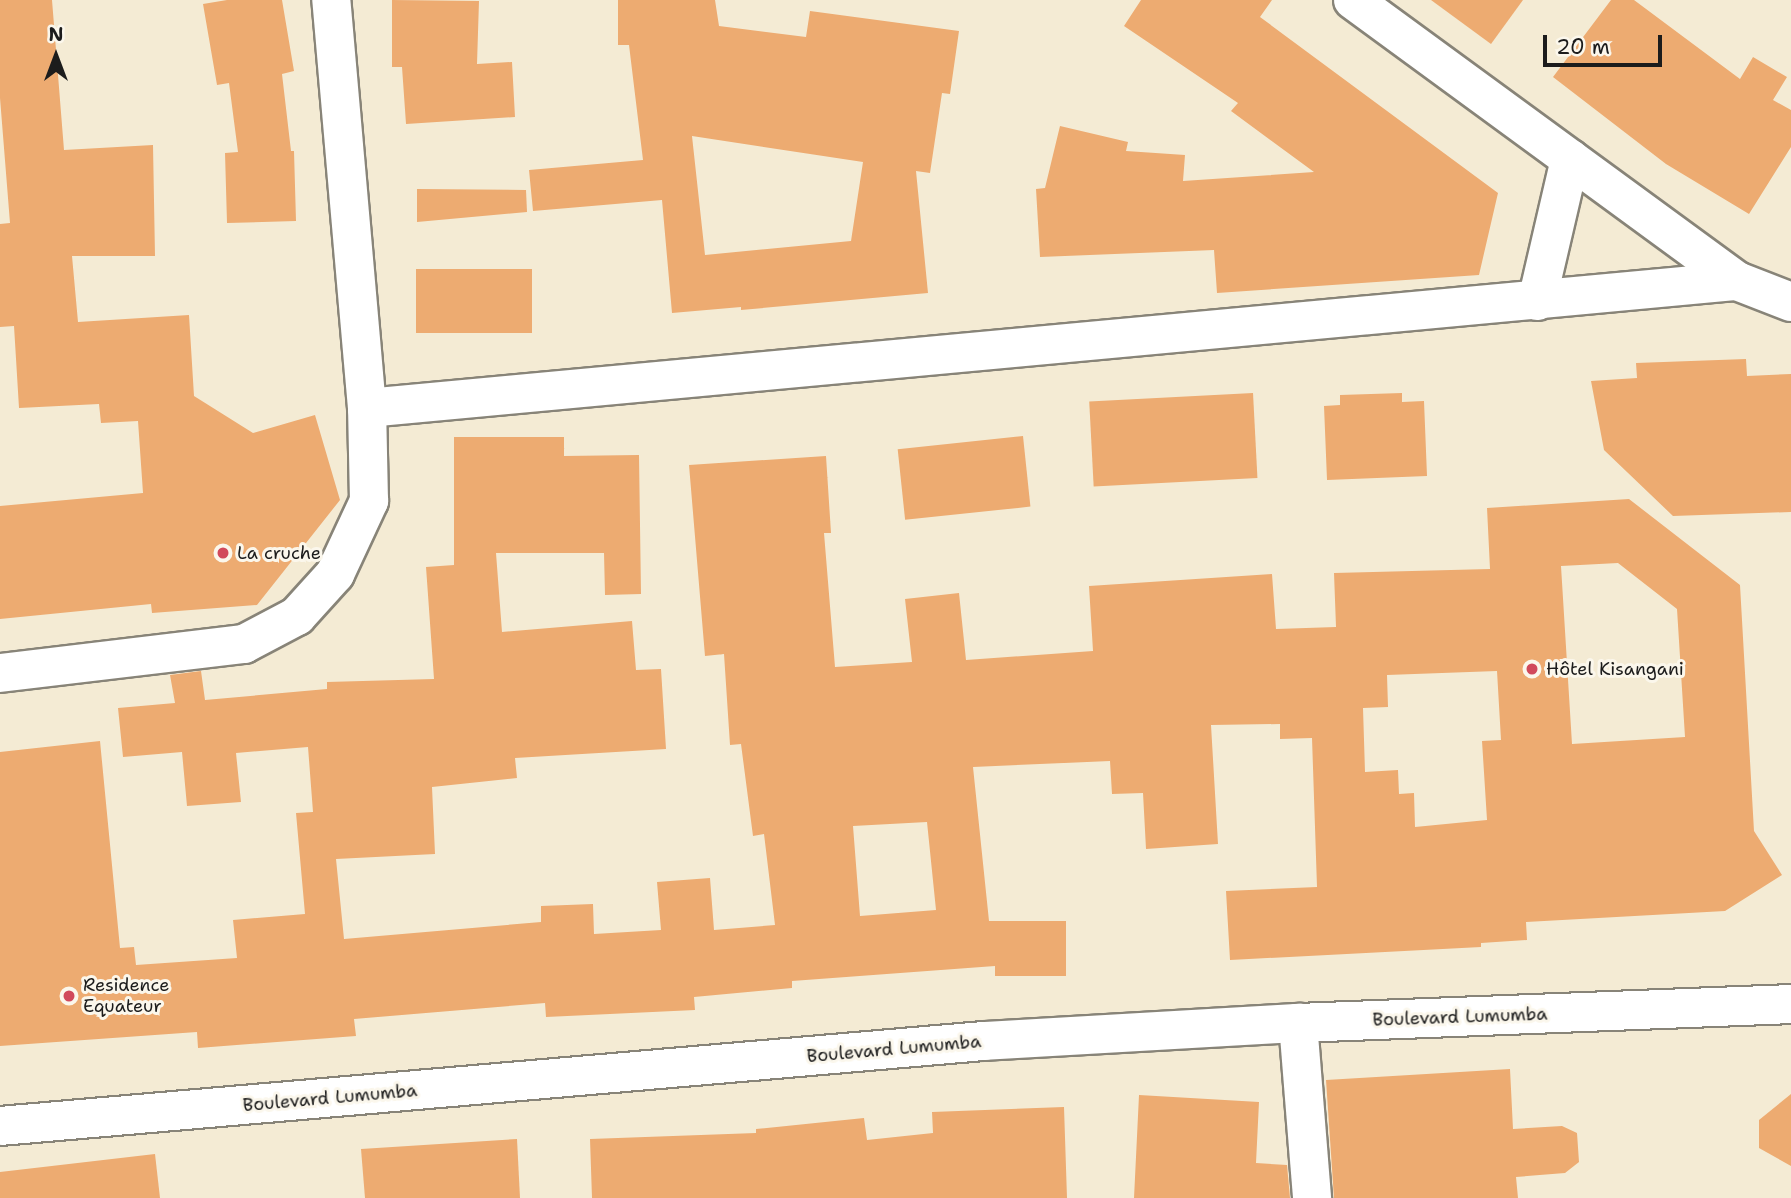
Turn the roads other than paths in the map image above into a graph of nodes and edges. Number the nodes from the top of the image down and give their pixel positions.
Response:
1 (331, 0) edge
2 (1353, 0) edge
3 (1570, 159) junction
4 (1737, 281) junction
5 (1537, 301) junction
6 (1791, 302) edge
7 (367, 408) junction
8 (0, 673) edge
9 (1791, 1004) edge
10 (1297, 1023) junction
11 (0, 1126) edge
12 (1312, 1198) edge

1 - 7 street
2 - 3 street
3 - 4 street
3 - 5 street
4 - 5 street
4 - 6 street
5 - 7 street
7 - 8 street
9 - 10 street, Boulevard Lumumba
10 - 11 street, Boulevard Lumumba
10 - 12 street

